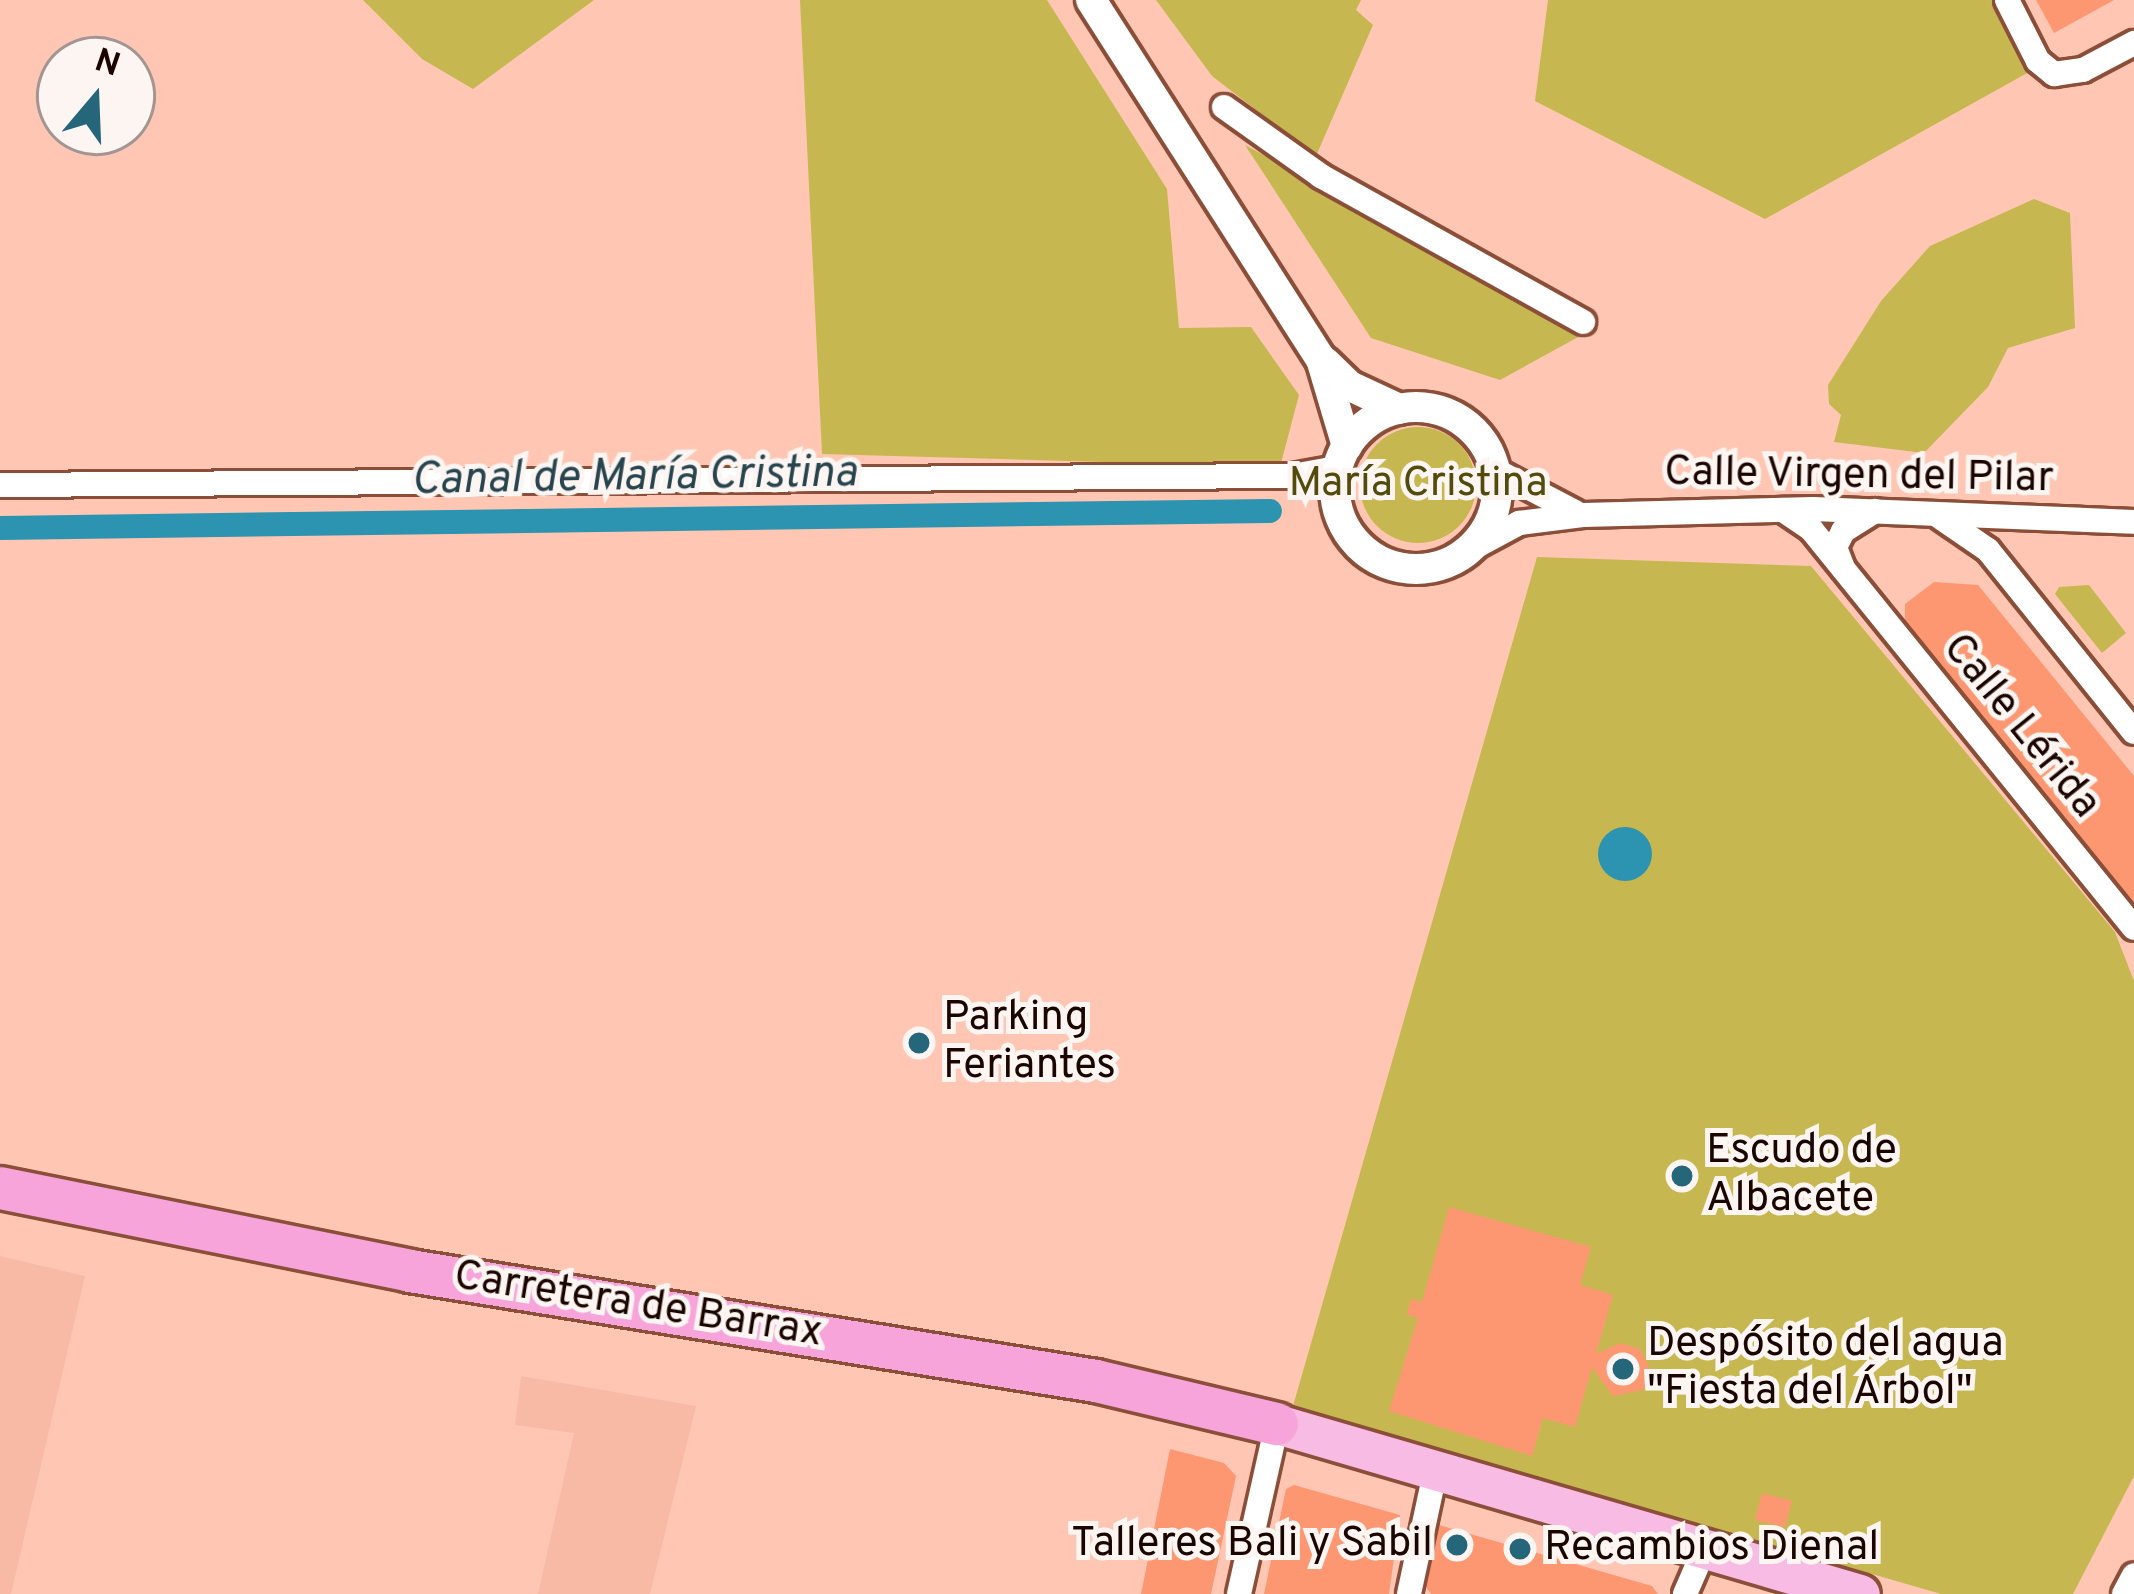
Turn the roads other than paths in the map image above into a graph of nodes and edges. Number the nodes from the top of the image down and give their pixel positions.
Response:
1 (1091, 0) edge
2 (2008, 0) edge
3 (2134, 43) edge
4 (1224, 107) dead end
5 (1582, 322) dead end
6 (1321, 359) junction
7 (1399, 409) junction
8 (1342, 457) junction
9 (1495, 470) junction
10 (0, 484) edge
11 (1780, 508) junction
12 (1879, 510) junction
13 (1933, 513) junction
14 (1583, 515) junction
15 (2021, 518) junction
16 (2134, 522) edge
17 (1471, 549) junction
18 (1988, 550) junction
19 (1846, 575) junction
20 (2134, 732) edge
21 (2134, 928) edge
22 (0, 1188) edge
23 (1276, 1424) junction
24 (1436, 1468) junction
25 (1704, 1550) junction
26 (2134, 1575) edge
27 (1239, 1594) edge
28 (1409, 1594) edge
29 (1685, 1594) edge
30 (1860, 1594) edge
31 (2124, 1594) edge

1 - 6 street
2 - 3 street
4 - 5 street
6 - 7 street
6 - 8 street
7 - 8 street
7 - 9 street
8 - 10 street
8 - 17 street
9 - 14 street, Calle Virgen del Pilar
9 - 17 street
11 - 12 street, Calle Virgen del Pilar
11 - 14 street, Calle Virgen del Pilar
11 - 19 street, Calle Lérida
12 - 13 street, Calle Virgen del Pilar
12 - 19 street
13 - 15 street, Calle Virgen del Pilar
13 - 18 street
14 - 17 street, Calle Virgen del Pilar
15 - 16 street, Calle Virgen del Pilar
15 - 18 street
18 - 20 street
19 - 21 street, Calle Lérida
22 - 23 highway, Carretera de Barrax
23 - 24 main road
23 - 27 street
24 - 25 main road
24 - 28 street
25 - 29 street
25 - 30 main road
26 - 31 street

